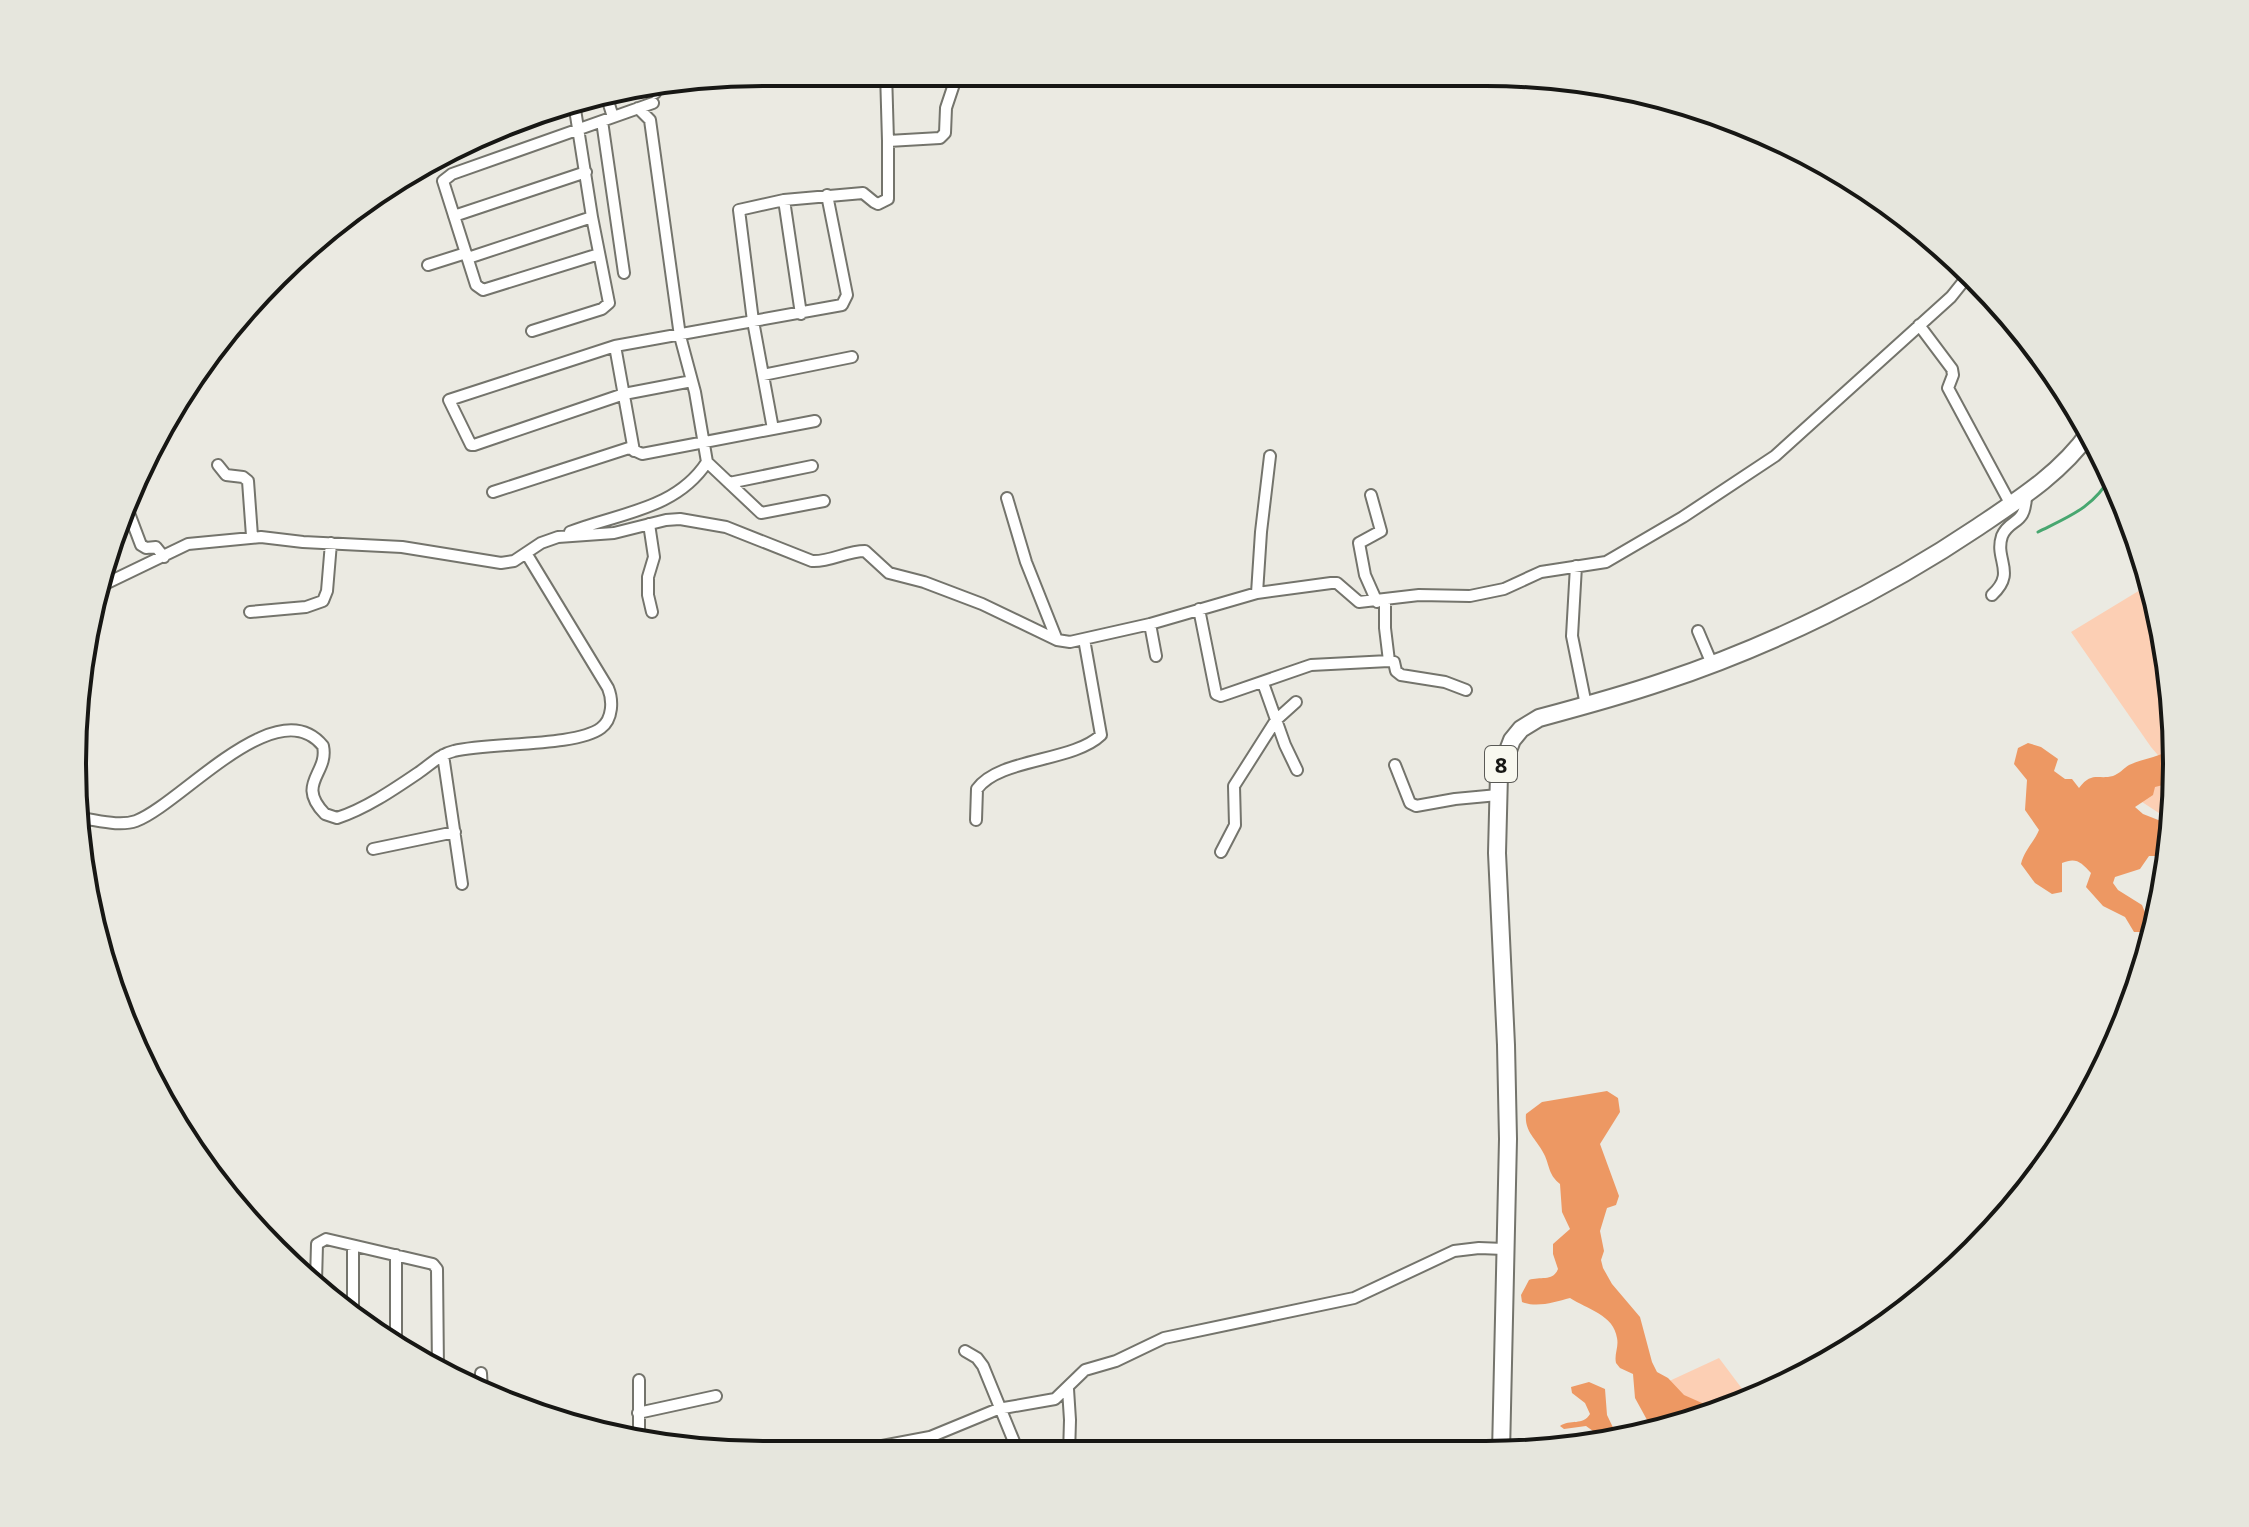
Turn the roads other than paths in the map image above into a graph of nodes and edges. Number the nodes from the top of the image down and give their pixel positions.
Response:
1 (886, 86) edge
2 (953, 86) edge
3 (653, 95) edge
4 (655, 95) edge
5 (607, 105) edge
6 (638, 108) junction
7 (575, 113) edge
8 (607, 119) junction
9 (650, 120) junction
10 (577, 129) junction
11 (888, 141) junction
12 (586, 172) junction
13 (827, 195) junction
14 (784, 200) junction
15 (454, 216) junction
16 (592, 217) junction
17 (599, 254) junction
18 (467, 256) junction
19 (428, 265) dead end
20 (624, 273) dead end
21 (1963, 282) edge
22 (801, 314) junction
23 (753, 321) junction
24 (1919, 325) junction
25 (532, 331) dead end
26 (680, 336) junction
27 (615, 346) junction
28 (852, 357) dead end
29 (763, 375) junction
30 (692, 381) junction
31 (624, 394) junction
32 (815, 421) dead end
33 (773, 429) junction
34 (2081, 442) edge
35 (705, 443) junction
36 (634, 451) junction
37 (1270, 456) dead end
38 (707, 462) junction
39 (218, 465) dead end
40 (812, 466) dead end
41 (729, 483) junction
42 (493, 492) dead end
43 (2026, 494) junction
44 (1371, 495) dead end
45 (1007, 498) dead end
46 (824, 501) dead end
47 (2011, 505) junction
48 (132, 520) edge
49 (649, 524) junction
50 (252, 536) junction
51 (558, 537) junction
52 (331, 543) junction
53 (526, 553) junction
54 (164, 557) junction
55 (1576, 566) junction
56 (111, 581) edge
57 (1257, 593) junction
58 (1992, 595) dead end
59 (1381, 601) junction
60 (1199, 609) junction
61 (250, 612) dead end
62 (652, 612) dead end
63 (1150, 624) junction
64 (1698, 631) dead end
65 (1084, 639) junction
66 (1057, 640) junction
67 (1156, 656) dead end
68 (1389, 661) junction
69 (1712, 664) junction
70 (1263, 683) junction
71 (1466, 690) dead end
72 (1296, 702) dead end
73 (1586, 705) junction
74 (1276, 720) junction
75 (443, 755) junction
76 (1395, 765) dead end
77 (1297, 770) dead end
78 (1498, 795) junction
79 (88, 819) edge
80 (976, 820) dead end
81 (455, 832) junction
82 (373, 849) dead end
83 (1221, 852) dead end
84 (462, 884) dead end
85 (353, 1246) junction
86 (1504, 1249) junction
87 (396, 1255) junction
88 (316, 1272) edge
89 (353, 1302) edge
90 (396, 1332) edge
91 (965, 1351) dead end
92 (436, 1356) edge
93 (481, 1373) dead end
94 (481, 1379) edge
95 (639, 1380) dead end
96 (1068, 1389) junction
97 (716, 1396) dead end
98 (1002, 1408) junction
99 (638, 1413) junction
100 (639, 1429) edge
101 (909, 1441) edge
102 (1014, 1441) edge
103 (1069, 1441) edge
104 (1501, 1441) edge

1 - 11 street
2 - 11 street
3 - 6 street
4 - 9 street
5 - 8 street
6 - 8 street
6 - 9 street
7 - 10 street
8 - 10 street
8 - 20 street
9 - 26 street
10 - 12 street
10 - 15 street
11 - 13 street
12 - 15 street
12 - 16 street
13 - 14 street
13 - 22 street
14 - 22 street
14 - 23 street
15 - 18 street
16 - 17 street
16 - 18 street
17 - 18 street
17 - 25 street
18 - 19 street
21 - 24 street
22 - 23 street
23 - 26 street
23 - 29 street
24 - 47 street
24 - 55 street
26 - 27 street
26 - 30 street
27 - 31 street
27 - 31 street
28 - 29 street
29 - 33 street
30 - 31 street
30 - 35 street
31 - 36 street
32 - 33 street
33 - 35 street
34 - 43 highway, 8
35 - 36 street
35 - 38 street
36 - 42 street
37 - 57 street
38 - 41 street
38 - 51 street
39 - 50 street
40 - 41 street
41 - 46 street
43 - 47 highway, 8
43 - 58 street
44 - 59 street
45 - 66 street
47 - 69 highway, 8
48 - 54 street
49 - 51 street
49 - 62 street
49 - 66 street
50 - 52 street
50 - 54 street
51 - 53 street
52 - 53 street
52 - 61 street
53 - 75 street
54 - 56 street
55 - 59 street
55 - 73 street
57 - 59 street
57 - 60 street
59 - 68 street
60 - 63 street
60 - 70 street
63 - 65 street
63 - 67 street
64 - 69 street
65 - 66 street
65 - 80 street
68 - 70 street
68 - 71 street
69 - 73 highway, 8
70 - 74 street
72 - 74 street
73 - 78 highway, 8
74 - 77 street
74 - 83 street
75 - 79 street
75 - 81 street
76 - 78 street
78 - 86 highway, 8
81 - 82 street
81 - 84 street
85 - 87 street
85 - 88 street
85 - 89 street
86 - 96 street
86 - 104 highway, 8
87 - 90 street
87 - 92 street
91 - 98 street
93 - 94 street
95 - 99 street
96 - 98 street
96 - 103 street
97 - 99 street
98 - 101 street
98 - 102 street
99 - 100 street

